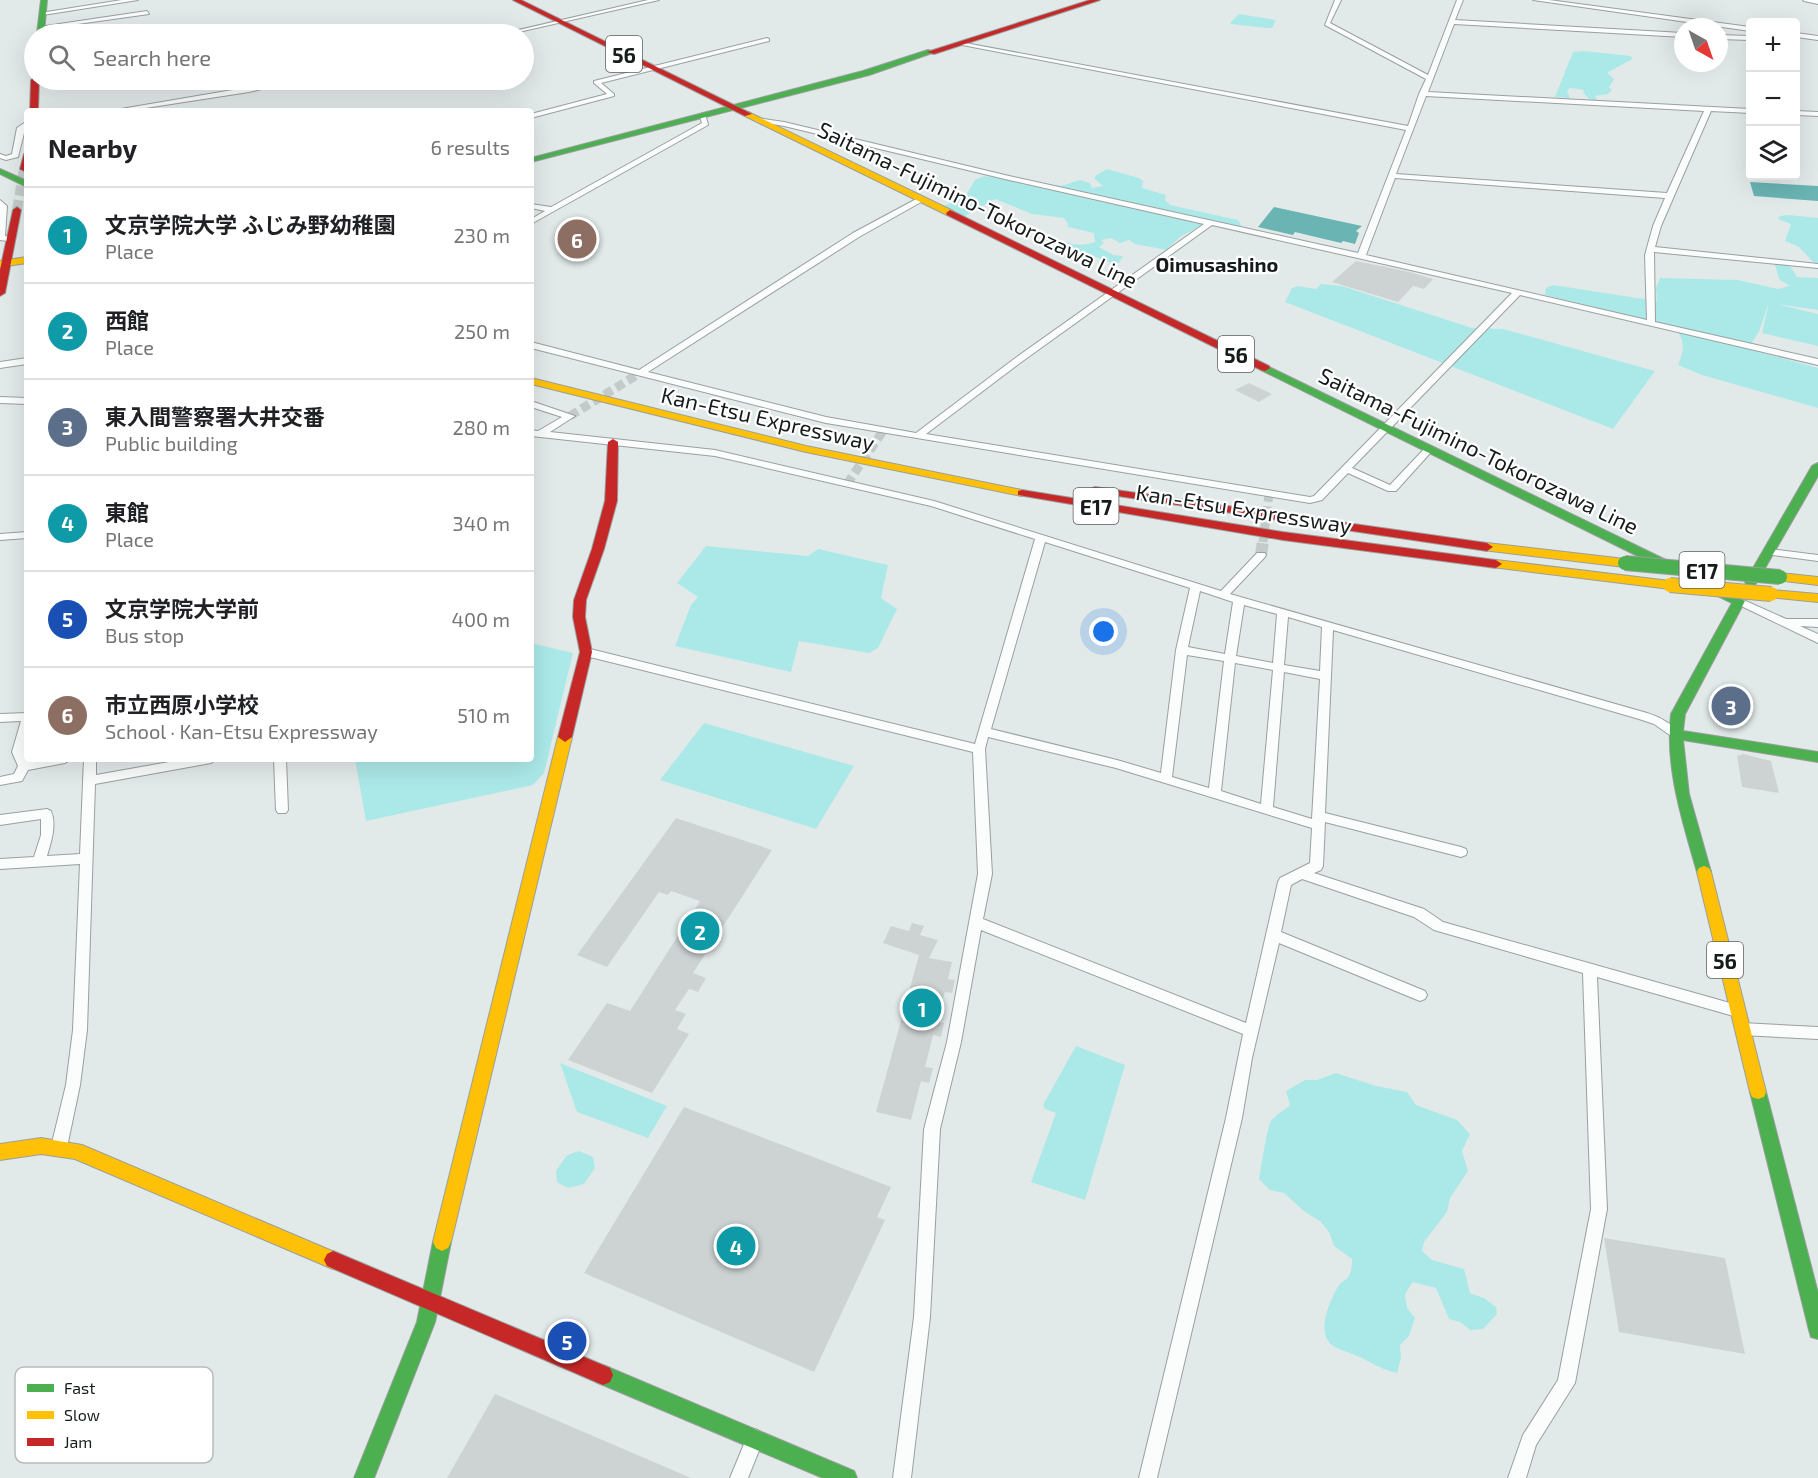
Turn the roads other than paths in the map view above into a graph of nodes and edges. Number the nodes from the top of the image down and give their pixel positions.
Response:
1 (135, 0) edge
2 (518, 0) edge
3 (656, 0) edge
4 (1096, 0) edge
5 (1338, 0) edge
6 (1460, 0) edge
7 (1536, 0) edge
8 (1806, 0) edge
9 (1818, 2) edge
10 (147, 13) dead end
11 (43, 19) edge
12 (560, 22) junction
13 (1451, 22) junction
14 (534, 28) edge
15 (1746, 28) edge
16 (1674, 34) edge
17 (1800, 36) edge
18 (1728, 37) edge
19 (1746, 38) edge
20 (767, 40) dead end
21 (1800, 40) edge
22 (1818, 40) edge
23 (960, 45) junction
24 (652, 68) junction
25 (1428, 78) junction
26 (35, 90) edge
27 (249, 90) edge
28 (1422, 94) junction
29 (34, 108) edge
30 (132, 108) edge
31 (733, 108) junction
32 (1708, 109) junction
33 (1746, 111) edge
34 (1800, 113) edge
35 (1818, 114) edge
36 (534, 115) edge
37 (703, 117) junction
38 (756, 120) junction
39 (24, 126) edge
40 (1409, 128) junction
41 (0, 156) edge
42 (534, 159) edge
43 (0, 171) edge
44 (1392, 176) junction
45 (24, 183) edge
46 (1671, 196) junction
47 (12, 198) tunnel mouth
48 (920, 200) junction
49 (534, 207) edge
50 (553, 210) junction
51 (534, 220) edge
52 (1211, 222) junction
53 (1650, 249) junction
54 (1361, 256) junction
55 (24, 260) edge
56 (4, 263) edge
57 (1818, 266) edge
58 (1518, 292) junction
59 (0, 293) edge
60 (1111, 293) junction
61 (1651, 324) junction
62 (534, 346) edge
63 (24, 361) edge
64 (1818, 362) edge
65 (0, 365) edge
66 (640, 373) junction
67 (577, 378) dead end
68 (534, 382) edge
69 (0, 400) edge
70 (24, 401) edge
71 (534, 405) edge
72 (1386, 427) junction
73 (780, 428) dead end
74 (536, 433) edge
75 (918, 436) junction
76 (613, 442) junction
77 (1430, 449) junction
78 (1818, 467) edge
79 (1346, 469) junction
80 (1084, 488) dead end
81 (24, 536) edge
82 (0, 537) edge
83 (1041, 538) junction
84 (1769, 552) junction
85 (1261, 555) tunnel mouth
86 (1818, 558) edge
87 (1818, 581) edge
88 (1196, 586) junction
89 (1223, 595) junction
90 (1818, 598) edge
91 (1239, 599) junction
92 (1739, 601) junction
93 (1283, 612) junction
94 (1783, 621) junction
95 (1818, 623) edge
96 (1328, 626) junction
97 (1818, 639) edge
98 (1182, 650) junction
99 (586, 652) junction
100 (1230, 659) junction
101 (1278, 668) junction
102 (1326, 676) junction
103 (0, 718) edge
104 (24, 719) edge
105 (24, 730) edge
106 (984, 732) junction
107 (1674, 734) junction
108 (980, 749) junction
109 (1818, 757) edge
110 (47, 762) edge
111 (90, 762) edge
112 (186, 762) edge
113 (280, 762) edge
114 (24, 766) junction
115 (1166, 779) junction
116 (90, 780) junction
117 (0, 781) edge
118 (1215, 794) junction
119 (282, 810) dead end
120 (1267, 810) junction
121 (0, 820) edge
122 (1319, 821) junction
123 (1461, 852) dead end
124 (87, 859) junction
125 (39, 861) junction
126 (0, 864) edge
127 (1302, 874) junction
128 (976, 922) junction
129 (1274, 935) junction
130 (1590, 968) junction
131 (1420, 995) dead end
132 (1737, 1011) junction
133 (1742, 1029) junction
134 (1251, 1031) junction
135 (1818, 1033) edge
136 (59, 1147) junction
137 (0, 1152) edge
138 (430, 1301) junction
139 (1818, 1330) edge
140 (755, 1438) junction
141 (364, 1478) edge
142 (739, 1478) edge
143 (848, 1478) edge
144 (902, 1478) edge
145 (1148, 1478) edge
146 (1517, 1478) edge

1 - 11 street
2 - 12 main road, Saitama-Fujimino-Tokorozawa Line / 56
3 - 12 street
4 - 23 main road
5 - 25 street
6 - 13 street
7 - 15 street
8 - 9 street
10 - 11 street
12 - 14 street
12 - 24 main road, Saitama-Fujimino-Tokorozawa Line / 56
13 - 16 street
13 - 25 street
17 - 22 street
18 - 19 street
20 - 24 street
21 - 22 street
23 - 31 main road
23 - 40 street
24 - 31 main road, Saitama-Fujimino-Tokorozawa Line / 56
24 - 36 street
25 - 28 street
26 - 29 main road
27 - 30 street
28 - 32 street
28 - 40 street
31 - 37 main road
31 - 38 main road, Saitama-Fujimino-Tokorozawa Line / 56
32 - 33 street
32 - 46 street
34 - 35 street
37 - 42 main road
37 - 50 street
38 - 48 main road, Saitama-Fujimino-Tokorozawa Line / 56
38 - 52 street
39 - 41 street
40 - 44 street
43 - 45 main road
44 - 46 street
44 - 54 street
46 - 53 street
47 - 56 main road
48 - 60 main road, Saitama-Fujimino-Tokorozawa Line / 56
48 - 66 street
49 - 50 street
50 - 51 street
52 - 54 street
52 - 60 street
53 - 57 street
53 - 61 street
54 - 58 street
55 - 56 main road
56 - 59 main road
58 - 61 street
58 - 72 street
60 - 72 main road, Saitama-Fujimino-Tokorozawa Line / 56
60 - 75 street
61 - 64 street
62 - 66 street
63 - 65 street
66 - 75 street
67 - 73 main road, Kan-Etsu Expressway
68 - 90 main road, Kan-Etsu Expressway / E17, bridge
69 - 70 street
71 - 74 street
72 - 77 main road, Saitama-Fujimino-Tokorozawa Line / 56
72 - 79 street
74 - 76 street
75 - 79 street
76 - 83 street
76 - 99 main road
77 - 79 street
77 - 92 main road, Saitama-Fujimino-Tokorozawa Line / 56
78 - 84 main road
80 - 87 main road, Kan-Etsu Expressway / E17, bridge
81 - 82 street
83 - 88 street
83 - 106 street
84 - 86 street
84 - 92 main road
85 - 89 street
88 - 89 street
88 - 98 street
89 - 91 street
91 - 93 street
91 - 100 street
92 - 94 street
92 - 107 main road, 56
93 - 96 street
93 - 101 street
94 - 95 street
94 - 97 street
96 - 102 street
96 - 107 street
98 - 100 street
98 - 115 street
99 - 108 street
99 - 138 main road
100 - 101 street
100 - 118 street
101 - 102 street
101 - 120 street
102 - 122 street
103 - 104 street
105 - 114 street
106 - 108 street
106 - 115 street
107 - 109 main road
107 - 132 main road, 56
108 - 128 street
110 - 114 street
111 - 116 street
112 - 116 street
113 - 119 street
114 - 117 street
115 - 118 street
116 - 124 street
118 - 120 street
120 - 122 street
121 - 125 street
122 - 123 street
122 - 127 street
124 - 125 street
124 - 136 street
125 - 126 street
127 - 129 street
127 - 130 street
128 - 134 street
128 - 144 street
129 - 131 street
129 - 134 street
130 - 132 street
130 - 146 street
132 - 133 main road, 56
133 - 135 street
133 - 139 main road, 56
134 - 145 street
136 - 137 main road
136 - 138 main road
138 - 140 main road
138 - 141 main road
140 - 142 street
140 - 143 main road

